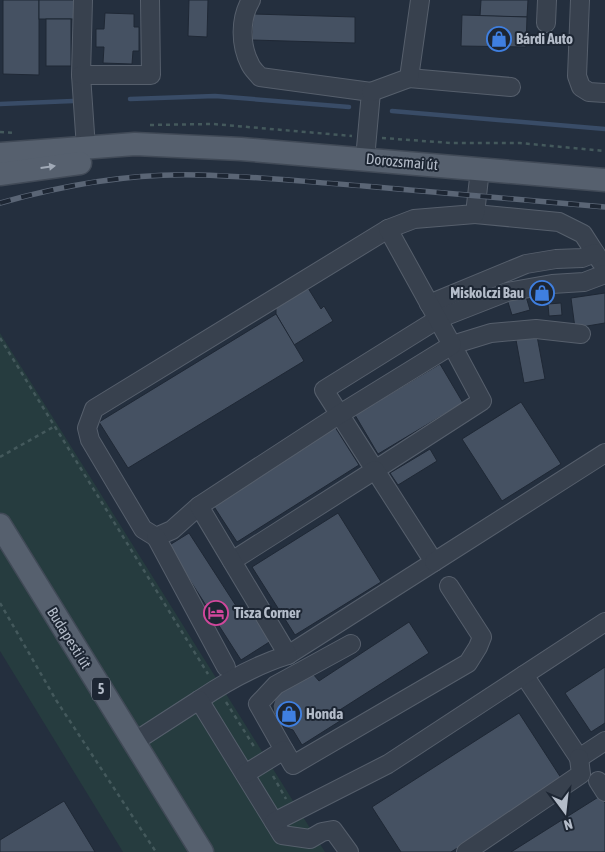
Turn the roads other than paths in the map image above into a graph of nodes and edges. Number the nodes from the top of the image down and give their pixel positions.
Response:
1 (83, 0) edge
2 (150, 0) edge
3 (251, 0) edge
4 (420, 0) edge
5 (547, 0) edge
6 (580, 0) edge
7 (546, 23) dead end
8 (80, 75) junction
9 (409, 78) junction
10 (511, 86) dead end
11 (371, 92) junction
12 (605, 93) edge
13 (200, 147) junction
14 (86, 148) junction
15 (366, 148) junction
16 (0, 154) edge
17 (480, 169) junction
18 (0, 174) edge
19 (605, 180) edge
20 (475, 214) junction
21 (388, 229) junction
22 (595, 253) junction
23 (605, 269) edge
24 (605, 274) edge
25 (434, 311) junction
26 (581, 334) dead end
27 (452, 345) junction
28 (340, 414) junction
29 (605, 453) edge
30 (375, 470) junction
31 (200, 506) junction
32 (0, 525) edge
33 (156, 537) junction
34 (232, 560) junction
35 (434, 562) junction
36 (449, 586) dead end
37 (605, 622) edge
38 (351, 644) dead end
39 (288, 655) junction
40 (226, 666) dead end
41 (524, 675) junction
42 (199, 700) junction
43 (605, 741) edge
44 (134, 742) junction
45 (284, 750) junction
46 (579, 758) junction
47 (244, 774) junction
48 (274, 822) junction
49 (202, 852) edge
50 (349, 852) edge
51 (466, 852) edge

1 - 8 lane
2 - 8 lane
3 - 11 lane
4 - 9 lane
5 - 7 lane
6 - 12 lane
8 - 14 lane
9 - 10 lane
9 - 11 lane
11 - 15 lane
13 - 14 main road, Dorozsmai út
13 - 15 main road, Dorozsmai út
18 -> 13 main road, Dorozsmai út
14 - 16 main road, Dorozsmai út
15 - 17 main road, Dorozsmai út
17 - 19 main road, Dorozsmai út
17 - 20 lane
20 - 21 lane
20 - 22 lane
21 - 25 lane
21 - 33 lane
22 - 23 lane
22 - 25 lane
24 - 25 lane
25 - 27 lane
25 - 28 lane
26 - 27 lane
27 - 28 lane
27 - 30 lane
28 - 30 lane
28 - 31 lane
29 - 35 lane
30 - 34 lane
30 - 35 lane
31 - 33 lane
31 - 34 lane
32 - 44 main road, Budapesti út / 5
33 - 40 lane
34 - 39 lane
35 - 39 lane
36 - 45 lane
37 - 41 lane
38 - 45 lane
39 - 42 lane
41 - 46 lane
41 - 48 lane
42 - 44 lane
42 - 47 lane
43 - 46 lane
44 - 49 main road, Budapesti út / 5
45 - 47 lane
46 - 51 lane
47 - 48 lane
48 - 50 lane

